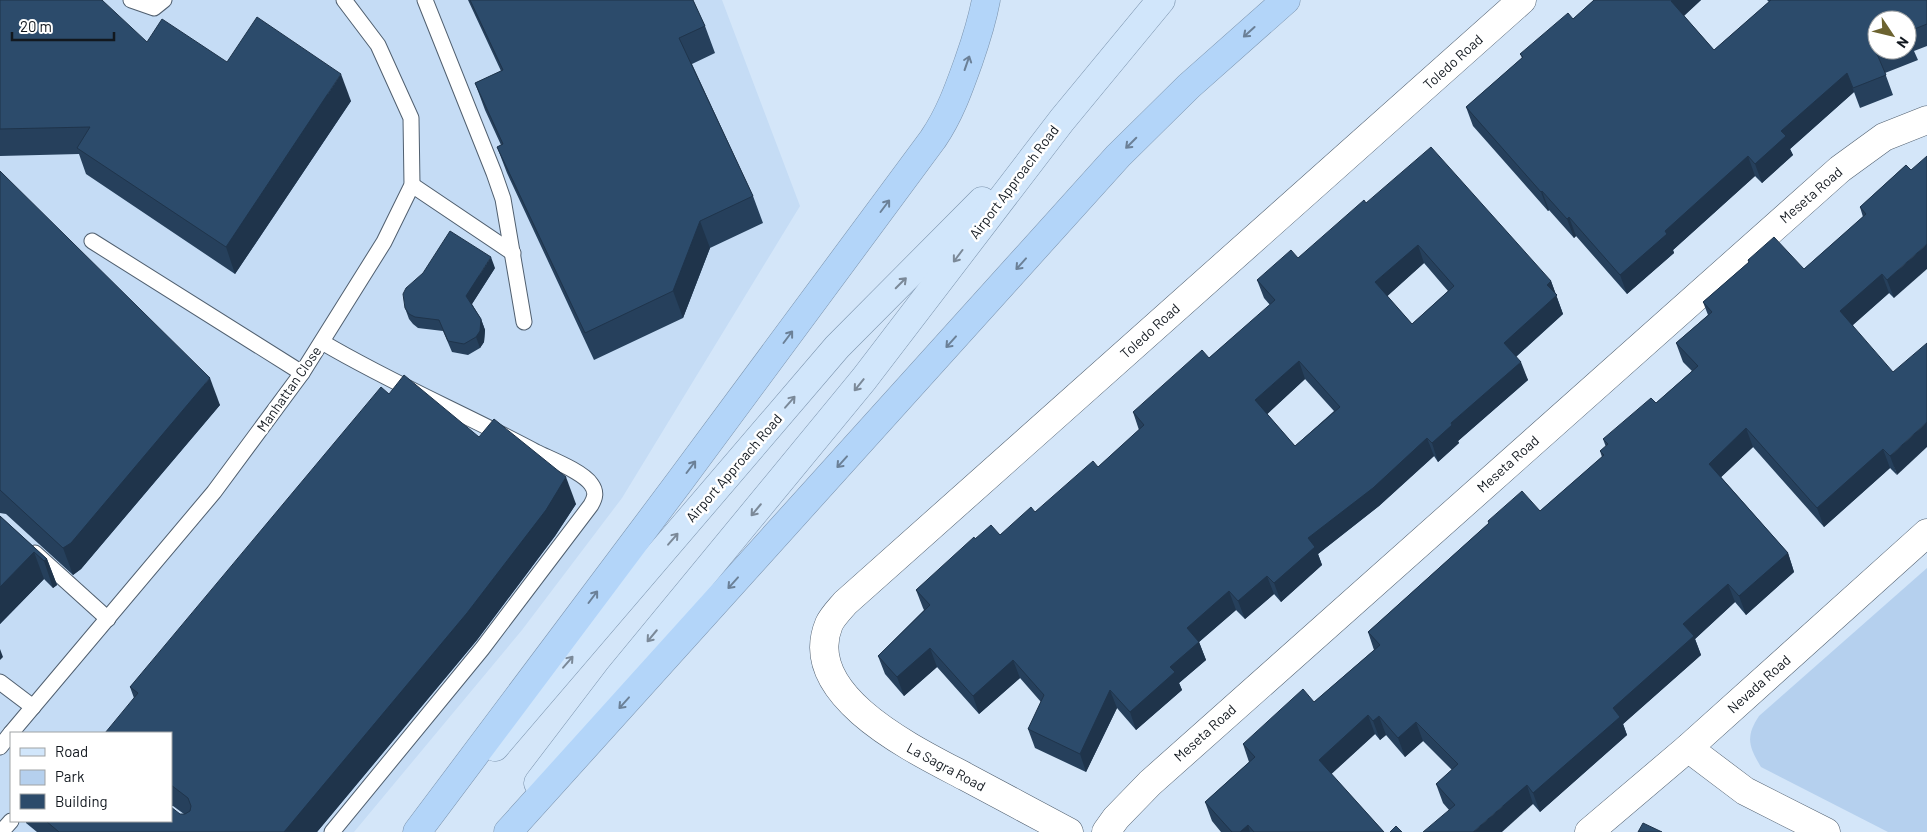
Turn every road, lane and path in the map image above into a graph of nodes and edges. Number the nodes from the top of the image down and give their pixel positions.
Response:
1 (131, 0) edge
2 (164, 0) edge
3 (344, 0) edge
4 (425, 0) edge
5 (986, 0) edge
6 (1161, 0) edge
7 (1286, 0) edge
8 (1522, 0) edge
9 (1062, 120) junction
10 (1927, 120) edge
11 (412, 184) junction
12 (92, 241) dead end
13 (513, 253) junction
14 (524, 322) dead end
15 (322, 342) junction
16 (302, 373) junction
17 (1927, 533) edge
18 (22, 540) edge
19 (108, 619) junction
20 (0, 682) edge
21 (836, 684) joint
22 (33, 707) junction
23 (12, 732) edge
24 (10, 734) edge
25 (0, 747) edge
26 (1688, 748) junction
27 (332, 832) edge
28 (417, 832) edge
29 (422, 832) edge
30 (501, 832) edge
31 (508, 832) edge
32 (1070, 832) edge
33 (1106, 832) edge
34 (1589, 832) edge
35 (1826, 832) edge

1 - 2 lane
3 - 11 lane, Manhattan Close
4 - 13 lane
28 -> 5 highway
6 - 9 main road, Airport Approach Road
7 -> 31 highway
8 - 21 street, Toledo Road
29 -> 9 main road, Airport Approach Road
9 -> 30 main road, Airport Approach Road
10 - 33 street, Meseta Road
11 - 13 lane
11 - 15 lane, Manhattan Close
12 - 16 lane
13 - 14 lane
15 - 16 lane, Manhattan Close
15 - 27 lane
16 - 19 lane, Manhattan Close
17 - 26 street, Nevada Road
18 - 19 lane
19 - 22 lane, Manhattan Close
20 - 22 lane
21 - 32 street, La Sagra Road
22 - 23 lane, Manhattan Close
24 - 25 lane, Manhattan Close
26 - 34 street, Nevada Road
26 - 35 street

